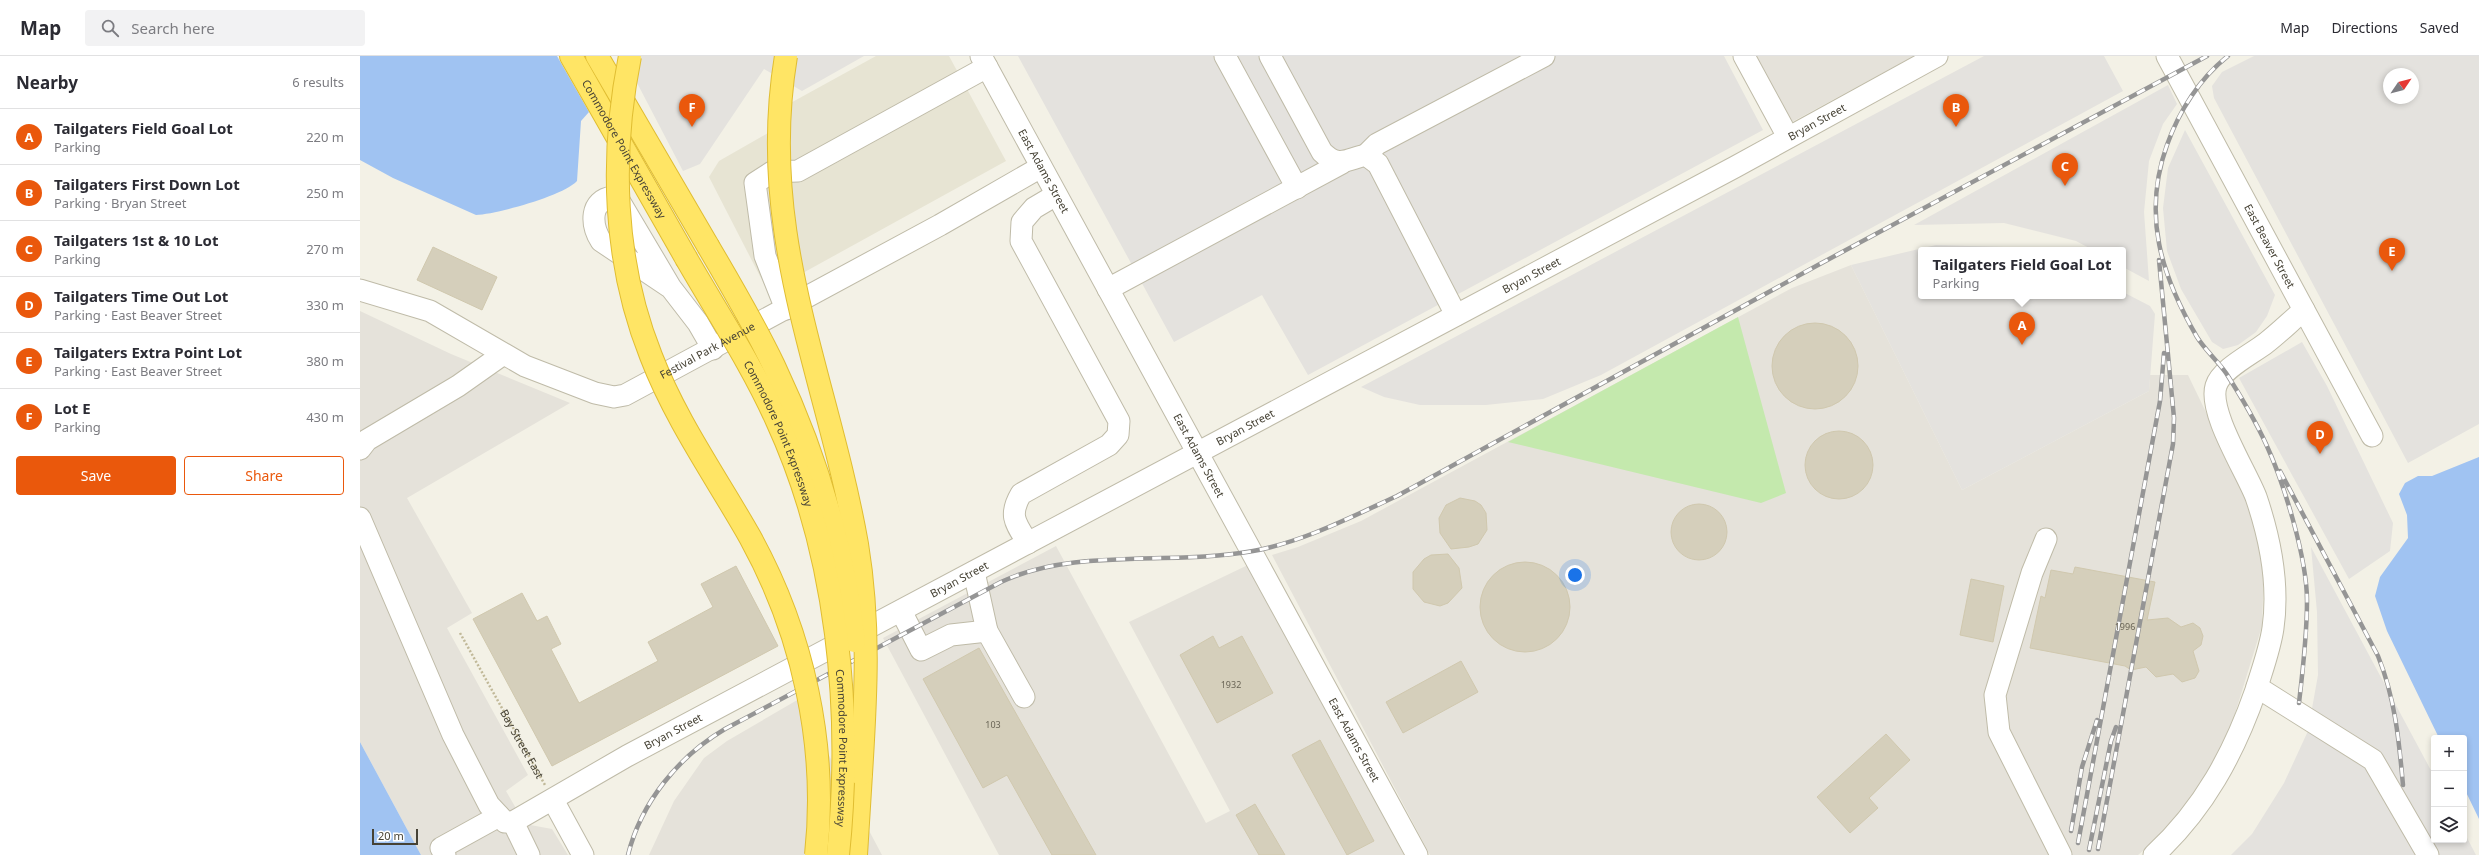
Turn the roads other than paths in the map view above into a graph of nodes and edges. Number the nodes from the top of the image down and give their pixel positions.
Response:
1 (571, 56) edge
2 (597, 56) edge
3 (630, 56) edge
4 (786, 56) edge
5 (802, 56) edge
6 (1225, 56) edge
7 (1270, 56) edge
8 (1544, 56) edge
9 (1744, 56) edge
10 (1937, 56) edge
11 (2167, 56) edge
12 (984, 61) edge
13 (1788, 137) junction
14 (1366, 155) junction
15 (1342, 163) junction
16 (1041, 167) junction
17 (1297, 188) junction
18 (1056, 195) junction
19 (784, 232) junction
20 (671, 288) dead end
21 (1108, 289) junction
22 (360, 290) edge
23 (786, 309) junction
24 (2304, 310) junction
25 (1456, 315) junction
26 (713, 348) junction
27 (502, 355) junction
28 (2372, 436) dead end
29 (360, 449) edge
30 (1197, 452) junction
31 (360, 518) edge
32 (2046, 539) dead end
33 (1028, 543) junction
34 (974, 572) junction
35 (901, 611) junction
36 (988, 631) junction
37 (2257, 687) junction
38 (1024, 697) dead end
39 (861, 774) junction
40 (553, 800) junction
41 (506, 819) junction
42 (445, 855) edge
43 (529, 855) edge
44 (582, 855) edge
45 (816, 855) edge
46 (838, 855) edge
47 (856, 855) edge
48 (1417, 855) edge
49 (2061, 855) edge
50 (2154, 855) edge
51 (2428, 855) edge

1 - 46 highway, Commodore Point Expressway, bridge
2 - 39 highway, Commodore Point Expressway, bridge
3 - 45 highway, bridge
4 - 19 highway, bridge
5 - 19 highway, bridge
6 - 17 street
7 - 15 street
8 - 14 street
9 - 13 street
10 - 13 street, Bryan Street
11 - 24 street, East Beaver Street
12 - 16 street, East Adams Street
12 - 23 street
13 - 25 street, Bryan Street
14 - 15 street
14 - 25 street
15 - 17 street
16 - 18 street, East Adams Street
16 - 23 street, Festival Park Avenue
17 - 21 street
18 - 21 street, East Adams Street
18 - 33 street
19 - 39 highway, bridge
20 - 26 street
21 - 30 street, East Adams Street
22 - 27 street, Festival Park Avenue
23 - 26 street, Festival Park Avenue
24 - 28 street, East Beaver Street
24 - 37 street
25 - 30 street, Bryan Street
26 - 27 street, Festival Park Avenue
27 - 29 street
30 - 33 street, Bryan Street
30 - 48 street, East Adams Street
31 - 41 street
32 - 49 street
33 - 34 street, Bryan Street
34 - 35 street, Bryan Street
34 - 36 street
35 - 36 street
35 - 40 street, Bryan Street
36 - 38 street
37 - 50 street
37 - 51 street
39 - 47 highway
40 - 41 street, Bryan Street
40 - 44 street
41 - 42 street, Bryan Street
41 - 43 street

